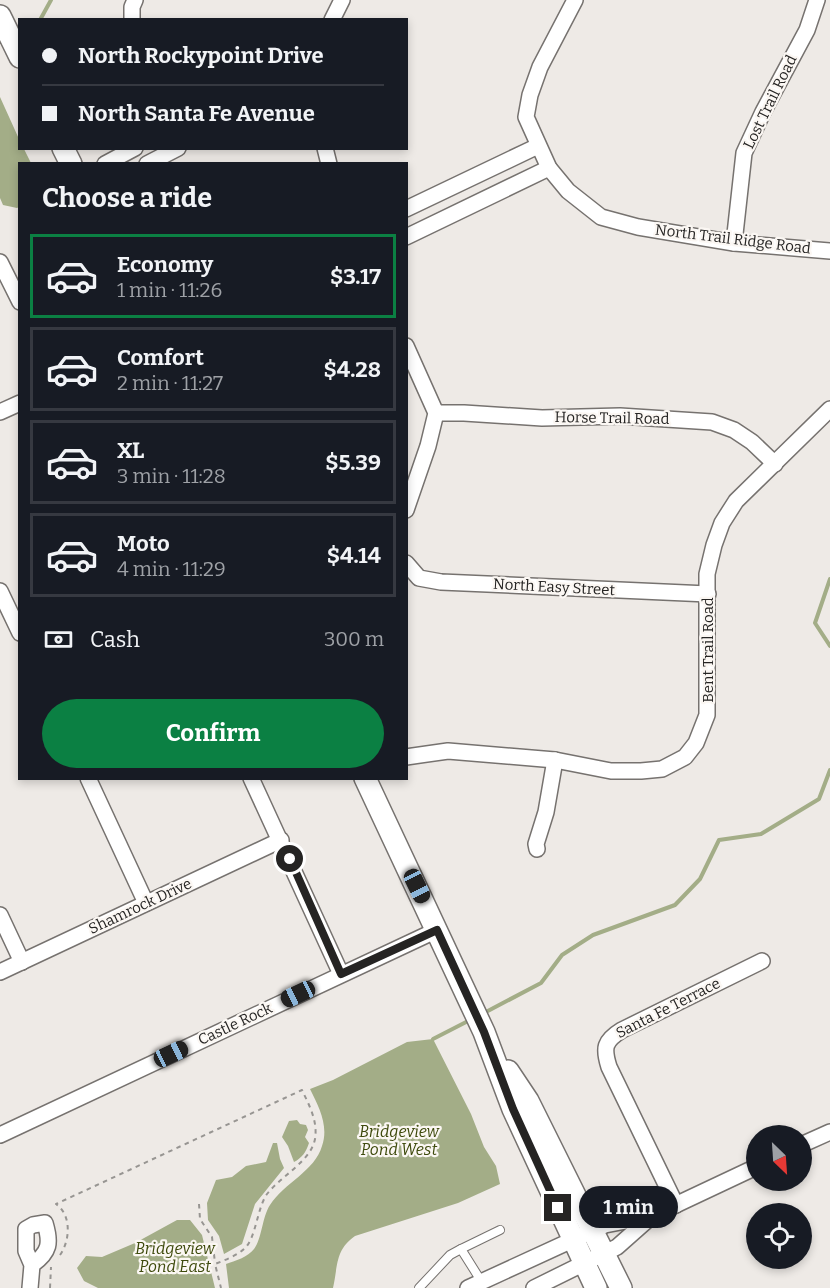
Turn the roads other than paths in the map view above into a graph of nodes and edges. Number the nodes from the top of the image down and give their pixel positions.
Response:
1 (135, 0) edge
2 (342, 0) edge
3 (575, 0) edge
4 (817, 0) edge
5 (0, 16) edge
6 (132, 18) edge
7 (333, 18) edge
8 (18, 53) edge
9 (538, 146) junction
10 (131, 150) edge
11 (174, 150) edge
12 (109, 162) edge
13 (151, 162) edge
14 (549, 168) junction
15 (408, 208) edge
16 (408, 236) edge
17 (734, 243) junction
18 (830, 251) edge
19 (0, 262) edge
20 (18, 298) edge
21 (408, 350) edge
22 (18, 404) edge
23 (830, 409) edge
24 (0, 412) edge
25 (436, 413) junction
26 (775, 464) junction
27 (409, 491) edge
28 (408, 565) edge
29 (0, 591) edge
30 (708, 594) junction
31 (18, 629) edge
32 (408, 757) edge
33 (555, 760) junction
34 (89, 780) edge
35 (252, 780) edge
36 (366, 780) edge
37 (281, 840) junction
38 (537, 849) dead end
39 (146, 903) junction
40 (0, 915) edge
41 (437, 930) junction
42 (762, 961) dead end
43 (22, 962) junction
44 (0, 972) edge
45 (341, 974) junction
46 (484, 1032) junction
47 (830, 1132) edge
48 (0, 1135) edge
49 (812, 1141) edge
50 (746, 1172) edge
51 (676, 1205) junction
52 (652, 1216) junction
53 (501, 1230) dead end
54 (594, 1230) junction
55 (573, 1240) junction
56 (461, 1249) junction
57 (604, 1253) junction
58 (584, 1264) junction
59 (32, 1265) dead end
60 (479, 1286) edge
61 (30, 1288) edge
62 (419, 1288) edge
63 (534, 1288) edge
64 (596, 1288) edge
65 (621, 1288) edge

1 - 6 street
2 - 7 street
3 - 9 street, North Trail Ridge Road
4 - 17 street, Lost Trail Road
5 - 8 main road
9 - 14 street, North Trail Ridge Road
9 - 15 street
10 - 12 street
11 - 13 street
14 - 16 street
14 - 17 street, North Trail Ridge Road
17 - 18 street, North Trail Ridge Road
19 - 20 street
21 - 25 street
22 - 24 street
23 - 26 street, Bent Trail Road
25 - 26 street, Horse Trail Road
25 - 27 street
26 - 30 street, Bent Trail Road
28 - 30 street, North Easy Street
29 - 31 street
30 - 33 street, Bent Trail Road
32 - 33 street, Bent Trail Road
33 - 38 street
34 - 39 street
35 - 37 street
36 - 41 main road
37 - 39 street, Shamrock Drive
37 - 45 street
39 - 43 street, Shamrock Drive
40 - 43 street
41 - 45 street, Castle Rock
41 - 46 main road
42 - 51 street, Santa Fe Terrace
43 - 44 street, Shamrock Drive
45 - 48 street, Castle Rock
46 - 54 main road
46 - 55 main road
47 - 49 street
50 - 51 street
51 - 52 street
52 - 54 street
52 - 57 street
53 - 56 lane
54 - 55 street
54 - 57 main road
55 - 58 main road
55 - 60 street
56 - 60 lane
56 - 62 lane
57 - 58 street
57 - 65 main road
58 - 63 street
58 - 64 main road
59 - 61 street

